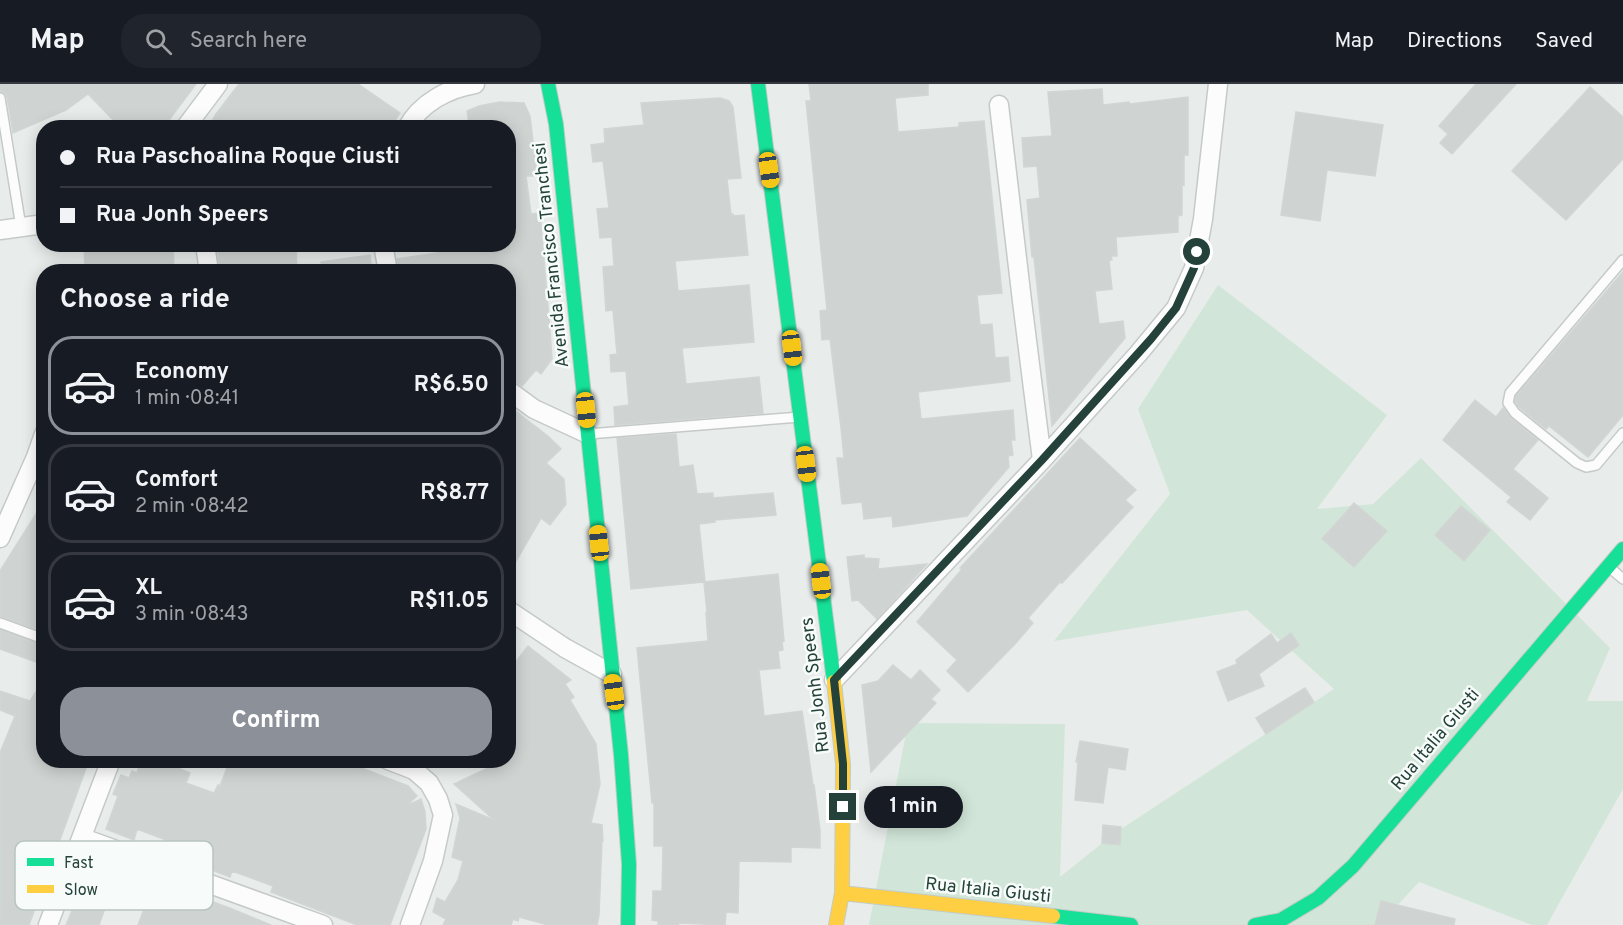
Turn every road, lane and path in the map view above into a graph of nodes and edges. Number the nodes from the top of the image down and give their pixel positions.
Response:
1 (218, 84) edge
2 (476, 84) edge
3 (548, 84) edge
4 (758, 84) edge
5 (1218, 84) edge
6 (0, 98) edge
7 (999, 105) dead end
8 (193, 120) edge
9 (411, 120) edge
10 (36, 225) edge
11 (21, 227) junction
12 (0, 230) edge
13 (1623, 260) edge
14 (516, 396) edge
15 (800, 417) junction
16 (1623, 433) edge
17 (588, 434) junction
18 (1042, 460) junction
19 (36, 463) edge
20 (0, 538) edge
21 (1623, 549) edge
22 (1608, 566) junction
23 (1623, 579) edge
24 (516, 615) edge
25 (0, 623) edge
26 (36, 636) edge
27 (612, 674) junction
28 (834, 680) junction
29 (108, 768) edge
30 (409, 768) edge
31 (82, 837) junction
32 (80, 841) edge
33 (93, 841) edge
34 (213, 885) edge
35 (842, 893) junction
36 (54, 910) edge
37 (48, 925) edge
38 (323, 925) edge
39 (410, 925) edge
40 (628, 925) edge
41 (836, 925) edge
42 (1131, 925) edge
43 (1255, 925) edge

1 - 8 street
2 - 9 street
3 - 17 street, Avenida Francisco Tranchesi
4 - 15 street, Rua Jonh Speers
5 - 18 street
6 - 11 lane
7 - 18 street
10 - 11 street
11 - 12 street
13 - 16 lane
14 - 17 street
15 - 17 lane
15 - 28 street, Rua Jonh Speers
17 - 27 street, Avenida Francisco Tranchesi
18 - 28 street
19 - 20 street
21 - 22 street, Rua Italia Giusti
22 - 23 lane
22 - 43 street, Rua Italia Giusti
24 - 27 street
25 - 26 lane
27 - 40 street, Avenida Francisco Tranchesi
28 - 35 street, Rua Jonh Speers
29 - 31 street
30 - 39 street
31 - 32 street
31 - 33 street
34 - 38 street
35 - 41 street, Rua Jonh Speers
35 - 42 street, Rua Italia Giusti
36 - 37 street

